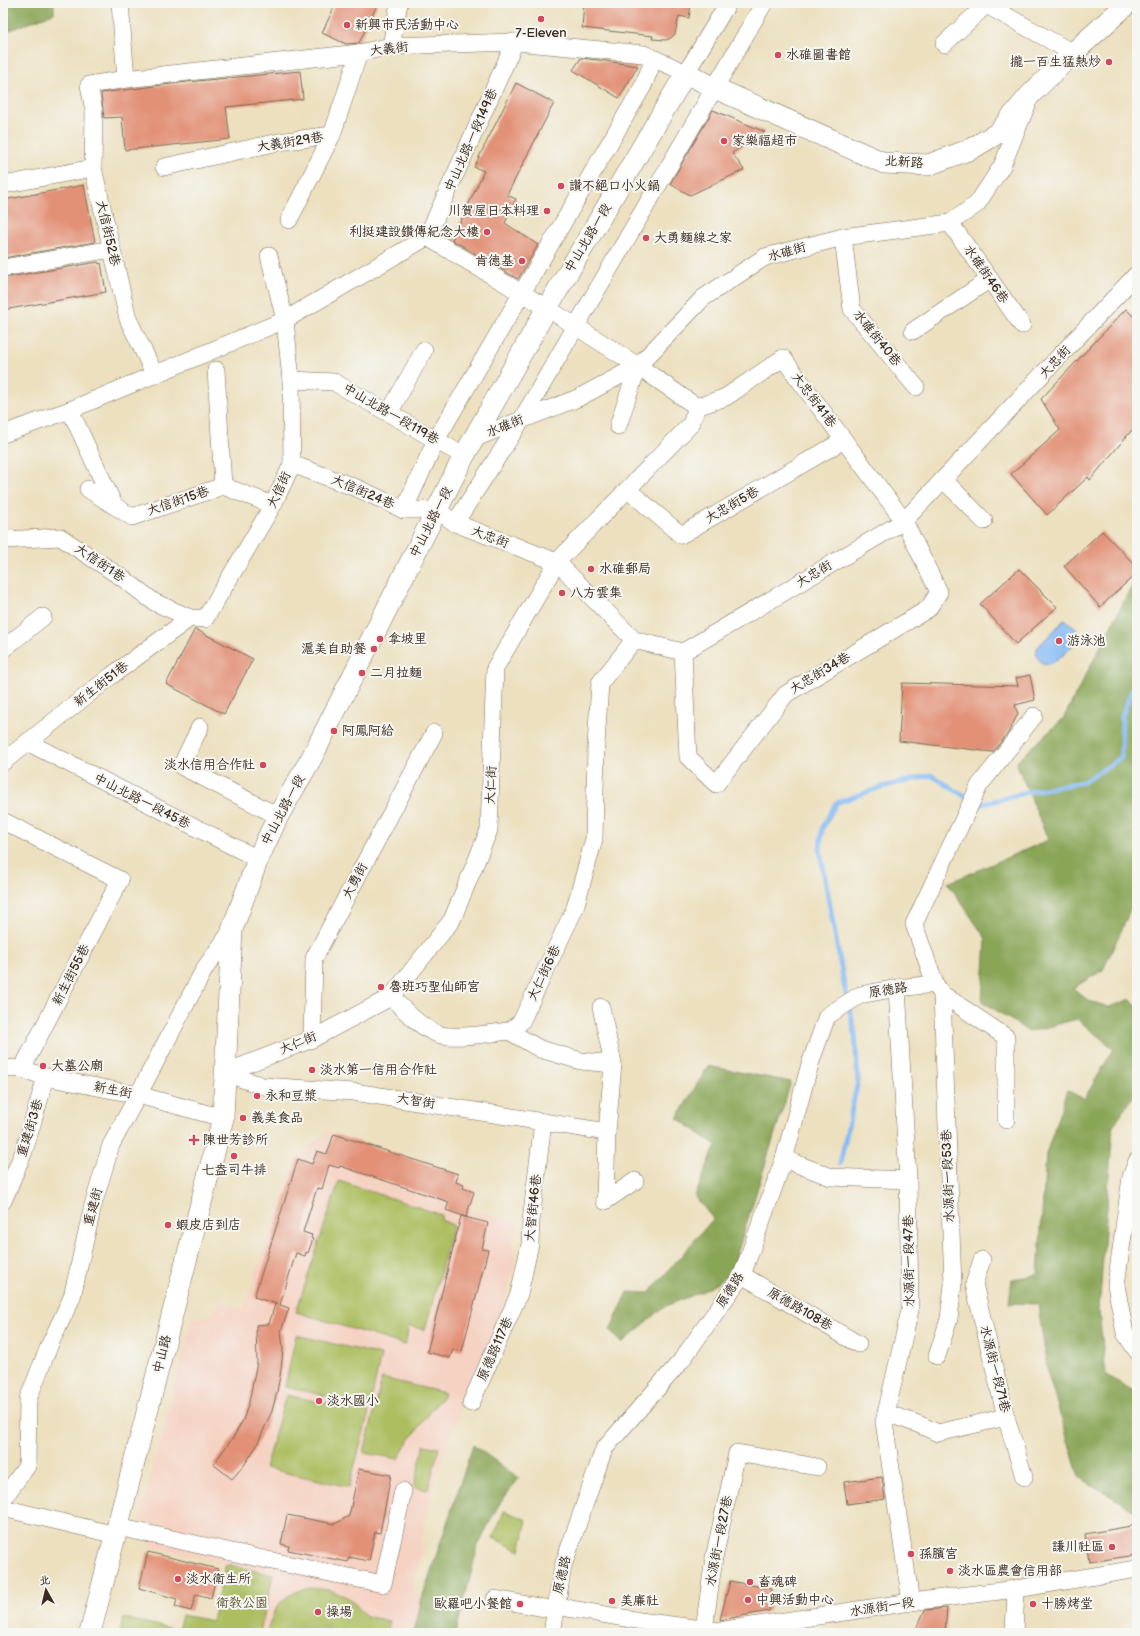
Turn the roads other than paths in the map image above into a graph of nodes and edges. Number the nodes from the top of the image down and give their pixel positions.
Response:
1 (120, 3) edge
2 (399, 3) edge
3 (728, 3) edge
4 (764, 3) edge
5 (1128, 3) edge
6 (986, 4) edge
7 (515, 42) junction
8 (944, 44) dead end
9 (391, 46) junction
10 (358, 53) junction
11 (1073, 53) junction
12 (654, 59) junction
13 (686, 73) junction
14 (126, 79) junction
15 (90, 85) joint
16 (715, 88) junction
17 (1030, 95) junction
18 (332, 135) junction
19 (164, 167) dead end
20 (92, 168) junction
21 (3, 185) edge
22 (288, 220) dead end
23 (950, 223) junction
24 (427, 237) junction
25 (843, 237) junction
26 (112, 249) junction
27 (269, 256) dead end
28 (3, 268) edge
29 (1137, 274) edge
30 (990, 279) junction
31 (522, 293) junction
32 (547, 308) junction
33 (285, 320) junction
34 (576, 326) junction
35 (1022, 326) dead end
36 (913, 331) dead end
37 (424, 350) dead end
38 (638, 366) junction
39 (216, 370) dead end
40 (155, 375) junction
41 (291, 380) junction
42 (916, 387) dead end
43 (697, 407) junction
44 (70, 410) junction
45 (389, 413) junction
46 (522, 419) junction
47 (618, 426) dead end
48 (3, 434) edge
49 (475, 438) junction
50 (436, 440) junction
51 (844, 440) junction
52 (464, 456) junction
53 (292, 464) junction
54 (943, 480) junction
55 (223, 486) junction
56 (88, 489) dead end
57 (628, 490) junction
58 (114, 505) junction
59 (273, 505) junction
60 (404, 510) junction
61 (437, 510) junction
62 (904, 521) junction
63 (984, 521) dead end
64 (455, 523) junction
65 (3, 540) edge
66 (557, 562) junction
67 (43, 617) dead end
68 (197, 618) junction
69 (634, 640) junction
70 (3, 649) edge
71 (683, 652) junction
72 (1034, 716) dead end
73 (200, 727) dead end
74 (434, 733) dead end
75 (27, 742) junction
76 (3, 761) edge
77 (278, 816) junction
78 (3, 821) edge
79 (258, 859) junction
80 (232, 930) junction
81 (897, 988) junction
82 (939, 989) junction
83 (391, 997) junction
84 (601, 1007) dead end
85 (509, 1031) junction
86 (312, 1039) junction
87 (613, 1064) junction
88 (3, 1068) edge
89 (22, 1069) junction
90 (224, 1073) junction
91 (46, 1077) junction
92 (138, 1095) junction
93 (223, 1118) junction
94 (1006, 1120) dead end
95 (543, 1122) junction
96 (607, 1132) junction
97 (784, 1159) junction
98 (1137, 1161) edge
99 (908, 1180) junction
100 (634, 1181) dead end
101 (3, 1201) edge
102 (982, 1260) dead end
103 (742, 1275) junction
104 (953, 1284) junction
105 (974, 1284) junction
106 (519, 1294) joint
107 (858, 1344) dead end
108 (1137, 1351) edge
109 (937, 1356) dead end
110 (471, 1403) dead end
111 (886, 1413) junction
112 (1006, 1417) junction
113 (817, 1466) dead end
114 (1024, 1477) dead end
115 (403, 1491) dead end
116 (3, 1499) edge
117 (3, 1508) edge
118 (117, 1531) junction
119 (1137, 1570) edge
120 (1016, 1589) junction
121 (495, 1599) dead end
122 (911, 1602) junction
123 (555, 1608) junction
124 (790, 1627) edge
125 (646, 1628) edge
126 (713, 1631) edge
127 (90, 1633) edge
128 (552, 1633) edge
129 (1014, 1633) edge

1 - 14 street
2 - 9 street
3 - 13 street, 中山北路一段
4 - 16 street
5 - 11 main road, 北新路
6 - 8 street
6 - 11 street
7 - 9 street, 大義街
7 - 12 street, 大義街
7 - 24 street, 中山北路一段149巷
9 - 10 street, 大義街
10 - 14 street, 大義街
10 - 18 street, 大義街29巷
11 - 17 main road, 北新路
12 - 13 street, 大義街
12 - 31 street
13 - 16 main road, 北新路
13 - 32 main road, 中山北路一段
14 - 15 street, 大義街
15 - 20 street, 大信街52巷
16 - 17 main road, 北新路
16 - 34 street
17 - 23 street, 水碓街
18 - 19 street, 大義街29巷
18 - 22 street
20 - 21 street
20 - 26 street, 大信街52巷
23 - 25 street, 水碓街
23 - 30 street, 水碓街46巷
24 - 31 street
24 - 33 street
25 - 38 street, 水碓街
25 - 42 street, 水碓街40巷
26 - 28 street
26 - 40 street, 大信街52巷
27 - 33 street, 大信街
29 - 54 street, 大忠街
30 - 35 street, 水碓街46巷
30 - 36 street
31 - 32 street
31 - 50 street
32 - 34 street
32 - 49 main road, 中山北路一段
33 - 40 street
33 - 41 street, 大信街
34 - 38 street
34 - 46 street
37 - 45 street
38 - 43 street
38 - 46 street, 水碓街
38 - 47 street
39 - 55 street
40 - 44 street
41 - 45 street, 中山北路一段119巷
41 - 53 street, 大信街
43 - 51 street, 大忠街41巷
43 - 57 street
44 - 48 street
44 - 58 street
45 - 50 street, 中山北路一段119巷
46 - 49 street, 水碓街
46 - 64 street
49 - 52 main road, 中山北路一段
50 - 52 street, 中山北路一段119巷
50 - 60 street
51 - 57 street, 大忠街5巷
51 - 62 street, 大忠街41巷
52 - 61 main road, 中山北路一段
53 - 59 street, 大信街
53 - 60 street, 大信街24巷
54 - 62 street, 大忠街
54 - 63 street
55 - 58 street, 大信街15巷
55 - 59 street, 大信街15巷
56 - 58 street, 大信街15巷
57 - 66 street
59 - 68 street, 大信街
60 - 61 street, 大信街24巷
61 - 64 street, 大忠街
61 - 77 main road, 中山北路一段
62 - 71 street, 大忠街
62 - 71 street, 大忠街34巷
64 - 66 street, 大忠街
65 - 68 street, 大信街1巷
66 - 69 street, 大忠街
66 - 83 street, 大仁街
67 - 70 street
68 - 75 street, 新生街51巷
69 - 71 street
69 - 85 street, 大仁街6巷
72 - 82 street, 水源街一段53巷
73 - 77 street
74 - 86 street, 大勇街
75 - 76 street, 新生街51巷
75 - 79 street, 中山北路一段45巷
77 - 79 main road, 中山北路一段
78 - 89 street, 新生街55巷
79 - 80 main road, 中山北路一段
80 - 90 main road, 中山北路一段
80 - 92 street, 重建街
81 - 82 street, 原德路
81 - 97 street, 原德路
81 - 99 street, 水源街一段47巷
82 - 94 street
82 - 104 street, 水源街一段53巷
83 - 85 street
83 - 86 street, 大仁街
84 - 87 street
85 - 87 street
86 - 90 street, 大仁街
87 - 96 street
88 - 89 street, 新生街
89 - 91 street, 新生街
90 - 93 main road, 中山路
90 - 95 street, 大智街
91 - 92 street, 新生街
91 - 101 street, 重建街3巷
92 - 93 street, 新生街
92 - 116 street, 重建街
93 - 118 main road, 中山路
95 - 96 street, 大智街
95 - 106 street, 大智街46巷
96 - 100 street
97 - 99 street
97 - 103 street, 原德路
98 - 108 street
99 - 111 street, 水源街一段47巷
102 - 105 street
103 - 107 street, 原德路108巷
103 - 123 street, 原德路
104 - 105 street
104 - 109 street, 水源街一段53巷
105 - 112 street, 水源街一段71巷
106 - 110 street, 原德路117巷
111 - 112 street
111 - 122 street, 水源街一段47巷
112 - 114 street, 水源街一段71巷
113 - 126 street, 水源街一段27巷
115 - 118 street
117 - 118 street
118 - 127 main road, 中山路
119 - 120 street, 水源街一段
120 - 122 street, 水源街一段
120 - 129 street
121 - 123 street, 水源街一段
122 - 124 street, 水源街一段
123 - 125 street, 水源街一段
123 - 128 street, 原德路
124 - 126 street, 水源街一段
125 - 126 street, 水源街一段

